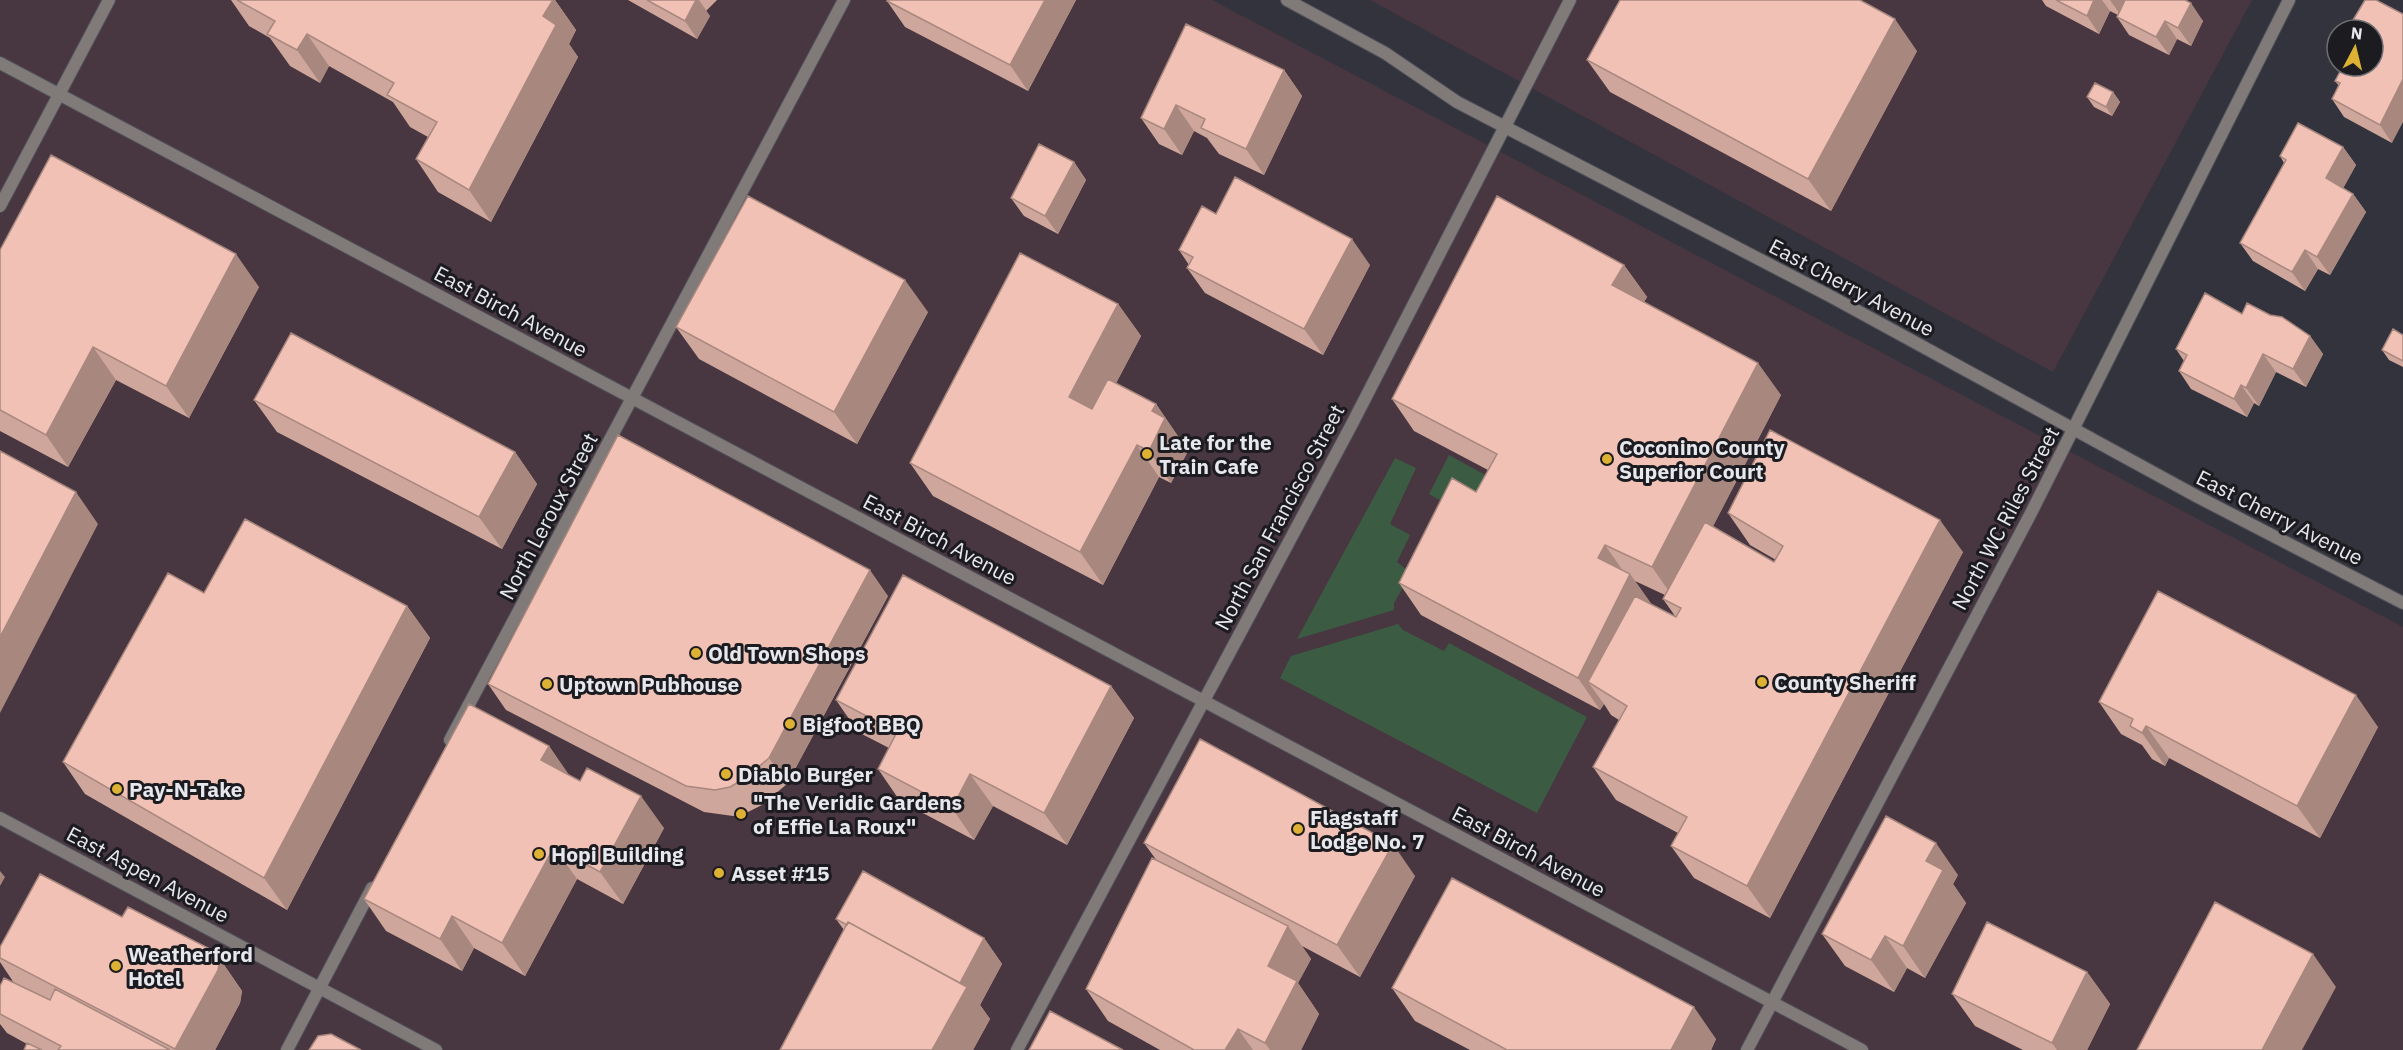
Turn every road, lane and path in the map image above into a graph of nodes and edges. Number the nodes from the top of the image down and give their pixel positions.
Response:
1 (110, 0) edge
2 (844, 0) edge
3 (1287, 0) edge
4 (1570, 0) edge
5 (2289, 0) edge
6 (0, 63) edge
7 (60, 95) junction
8 (1506, 128) junction
9 (0, 206) edge
10 (633, 398) junction
11 (2074, 429) junction
12 (2403, 603) edge
13 (1203, 700) junction
14 (445, 749) edge
15 (0, 818) edge
16 (376, 881) edge
17 (320, 988) junction
18 (1772, 1002) junction
19 (287, 1050) edge
20 (436, 1050) edge
21 (1017, 1050) edge
22 (1747, 1050) edge
23 (1862, 1050) edge

1 - 7 street
2 - 10 street, North Leroux Street
3 - 8 street, East Cherry Avenue
4 - 8 street, North San Francisco Street
5 - 11 street, North WC Riles Street
6 - 7 street, East Birch Avenue
7 - 9 street
7 - 10 street, East Birch Avenue
8 - 11 street, East Cherry Avenue
8 - 13 street, North San Francisco Street
10 - 13 street, East Birch Avenue
10 - 14 street, North Leroux Street
11 - 12 street, East Cherry Avenue
11 - 18 street, North WC Riles Street
13 - 18 street, East Birch Avenue
13 - 21 street, North San Francisco Street
15 - 17 street, East Aspen Avenue
16 - 17 street
17 - 19 street
17 - 20 street, East Aspen Avenue
18 - 22 street, North WC Riles Street
18 - 23 street, East Birch Avenue

